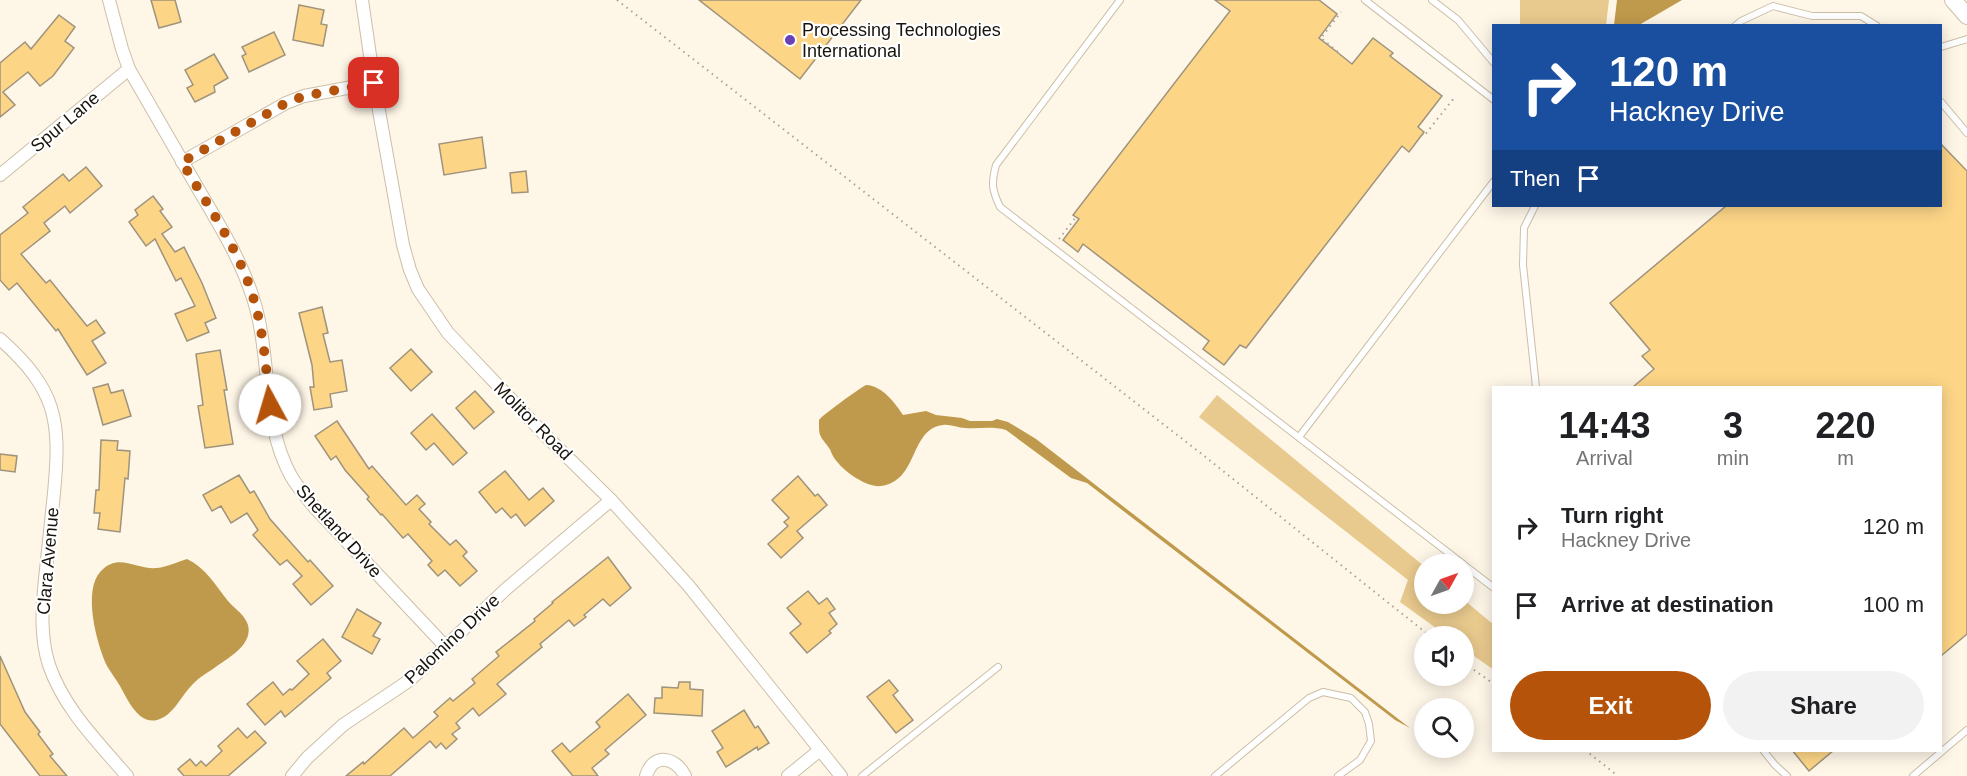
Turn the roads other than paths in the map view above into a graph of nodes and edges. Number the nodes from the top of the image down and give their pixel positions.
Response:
1 (109, 0) edge
2 (362, 0) edge
3 (1120, 0) edge
4 (1365, 0) edge
5 (1432, 0) edge
6 (1953, 0) edge
7 (1967, 16) edge
8 (1737, 24) edge
9 (1874, 24) edge
10 (1967, 39) edge
11 (1942, 47) edge
12 (1492, 61) edge
13 (129, 69) junction
14 (374, 83) junction
15 (1492, 98) edge
16 (1942, 103) edge
17 (1967, 133) edge
18 (182, 162) junction
19 (0, 176) edge
20 (1492, 184) edge
21 (1534, 207) edge
22 (0, 339) edge
23 (1536, 386) edge
24 (1299, 437) junction
25 (611, 500) junction
26 (1449, 554) edge
27 (1474, 573) edge
28 (1492, 587) edge
29 (445, 646) junction
30 (998, 667) dead end
31 (1967, 730) edge
32 (820, 750) junction
33 (1942, 751) edge
34 (1764, 752) edge
35 (1941, 752) edge
36 (127, 776) edge
37 (292, 776) edge
38 (646, 776) edge
39 (685, 776) edge
40 (788, 776) edge
41 (841, 776) edge
42 (862, 776) edge
43 (1215, 776) edge
44 (1338, 776) edge
45 (1787, 776) edge
46 (1913, 776) edge

1 - 13 street, Shetland Drive
2 - 14 street, Molitor Road
3 - 24 lane
4 - 15 lane
5 - 12 lane
6 - 7 street
8 - 9 lane
10 - 11 lane
13 - 18 street, Shetland Drive
13 - 19 street, Spur Lane
14 - 18 street
14 - 25 street, Molitor Road
16 - 17 lane
18 - 29 street, Shetland Drive
20 - 24 lane
21 - 23 lane
22 - 36 street, Clara Avenue
24 - 26 lane
25 - 29 street, Palomino Drive
25 - 32 street, Molitor Road
27 - 28 lane
29 - 37 street, Palomino Drive
30 - 42 lane
31 - 33 lane
32 - 40 street
32 - 41 street, Molitor Road
34 - 45 lane
35 - 46 lane
38 - 39 street
43 - 44 lane

